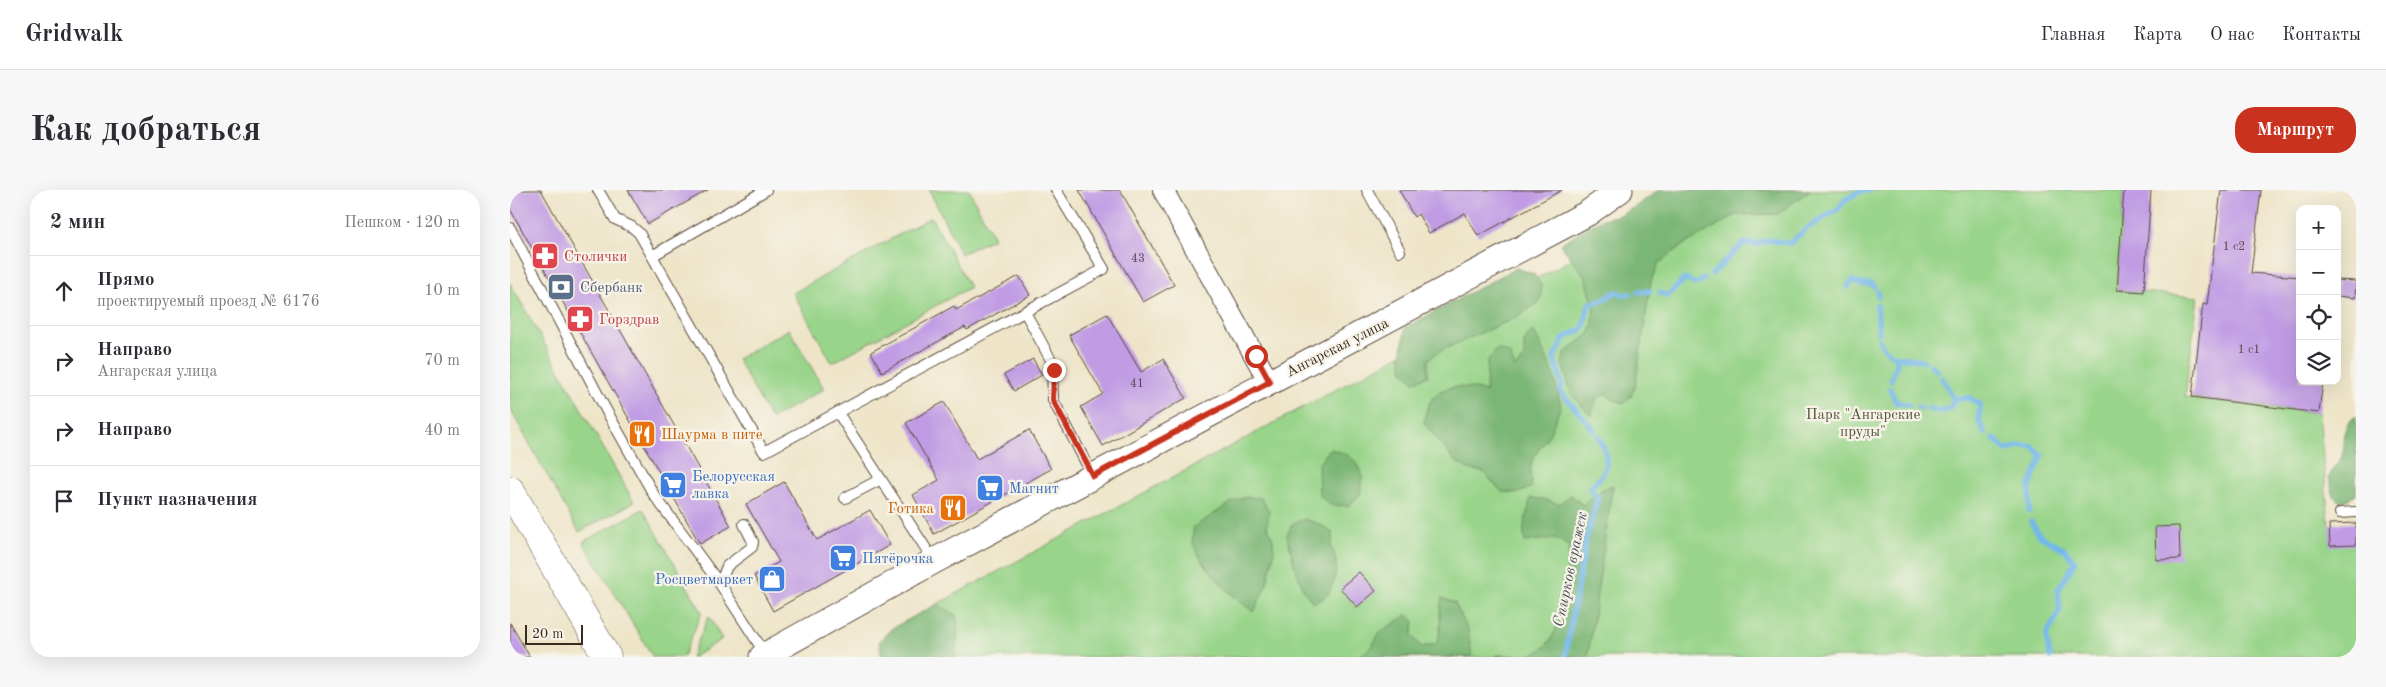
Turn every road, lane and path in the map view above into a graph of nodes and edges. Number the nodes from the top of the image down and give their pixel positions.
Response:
1 (598, 190) edge
2 (766, 190) edge
3 (1056, 190) edge
4 (1163, 190) edge
5 (1367, 190) edge
6 (1620, 190) edge
7 (510, 228) edge
8 (1400, 250) dead end
9 (652, 256) junction
10 (1025, 312) junction
11 (1270, 382) junction
12 (838, 413) junction
13 (1093, 476) junction
14 (881, 479) junction
15 (510, 490) edge
16 (845, 498) dead end
17 (2356, 512) edge
18 (2340, 513) dead end
19 (744, 524) dead end
20 (934, 561) junction
21 (720, 584) junction
22 (764, 656) edge
23 (607, 657) edge

1 - 9 lane
2 - 9 lane
3 - 10 lane
4 - 11 street
5 - 8 lane
6 - 11 street, Ангарская улица
7 - 21 lane
9 - 12 lane
10 - 12 lane
10 - 13 lane
11 - 13 street, Ангарская улица
12 - 14 lane
13 - 20 street, Ангарская улица
14 - 16 lane
14 - 20 lane
15 - 23 main road
17 - 18 lane
19 - 21 lane
20 - 22 street, Ангарская улица
21 - 22 lane

